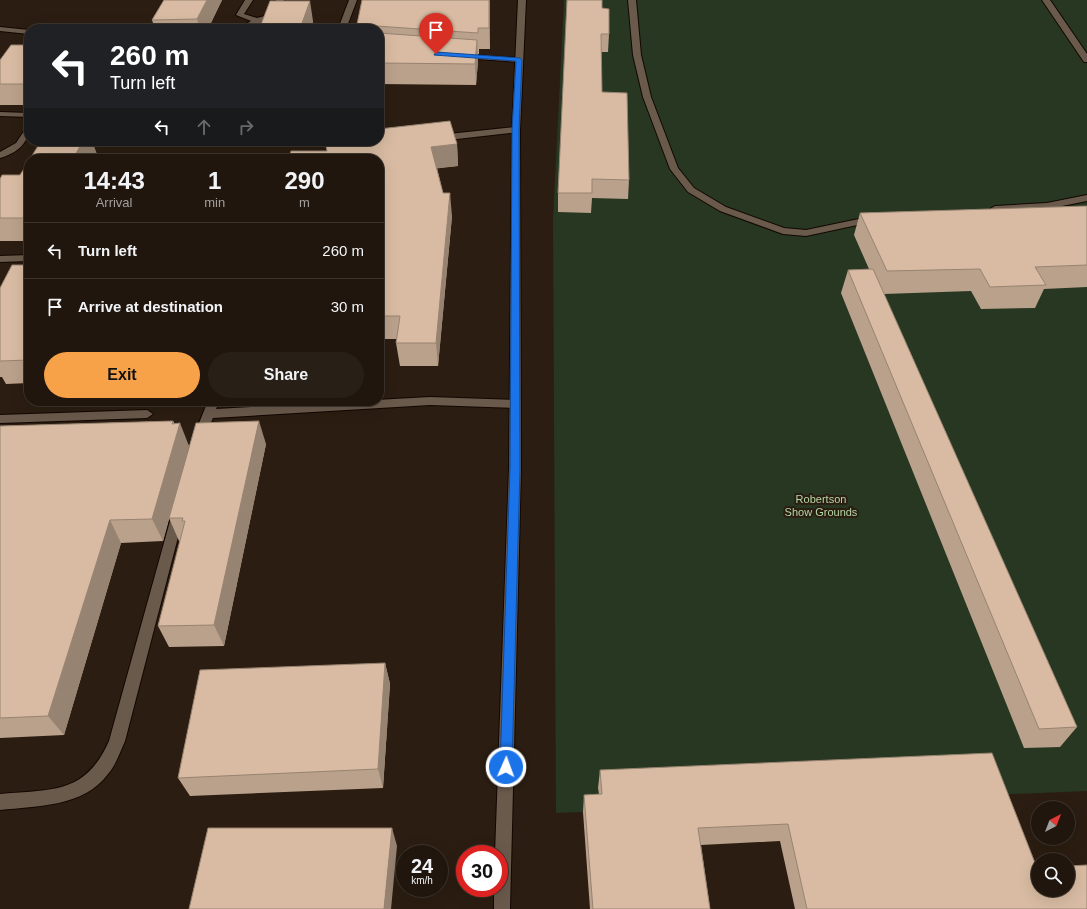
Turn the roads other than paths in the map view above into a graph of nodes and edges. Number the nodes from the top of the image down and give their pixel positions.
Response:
1 (249, 0) edge
2 (280, 0) edge
3 (353, 0) edge
4 (522, 0) edge
5 (632, 0) edge
6 (1046, 0) edge
7 (257, 20) junction
8 (250, 24) edge
9 (344, 24) edge
10 (0, 29) edge
11 (24, 31) edge
12 (455, 55) edge
13 (520, 60) junction
14 (1087, 60) edge
15 (0, 114) edge
16 (24, 115) edge
17 (516, 130) junction
18 (24, 138) edge
19 (428, 140) edge
20 (0, 155) edge
21 (1087, 198) edge
22 (987, 210) edge
23 (883, 218) edge
24 (24, 258) edge
25 (0, 259) edge
26 (384, 404) edge
27 (515, 404) junction
28 (212, 406) edge
29 (356, 406) edge
30 (148, 414) dead end
31 (209, 414) junction
32 (0, 419) edge
33 (195, 452) edge
34 (183, 497) edge
35 (0, 802) edge
36 (502, 909) edge

1 - 7 street
2 - 7 street
3 - 9 street
4 - 13 street
5 - 23 street
6 - 14 street
7 - 8 street
10 - 11 street
12 - 13 street
13 - 17 street
15 - 16 street
17 - 19 street
17 - 27 street
18 - 20 street
21 - 22 street
24 - 25 street
26 - 27 street
27 - 36 street
28 - 31 street
29 - 31 street
30 - 32 street
31 - 33 street
34 - 35 street

